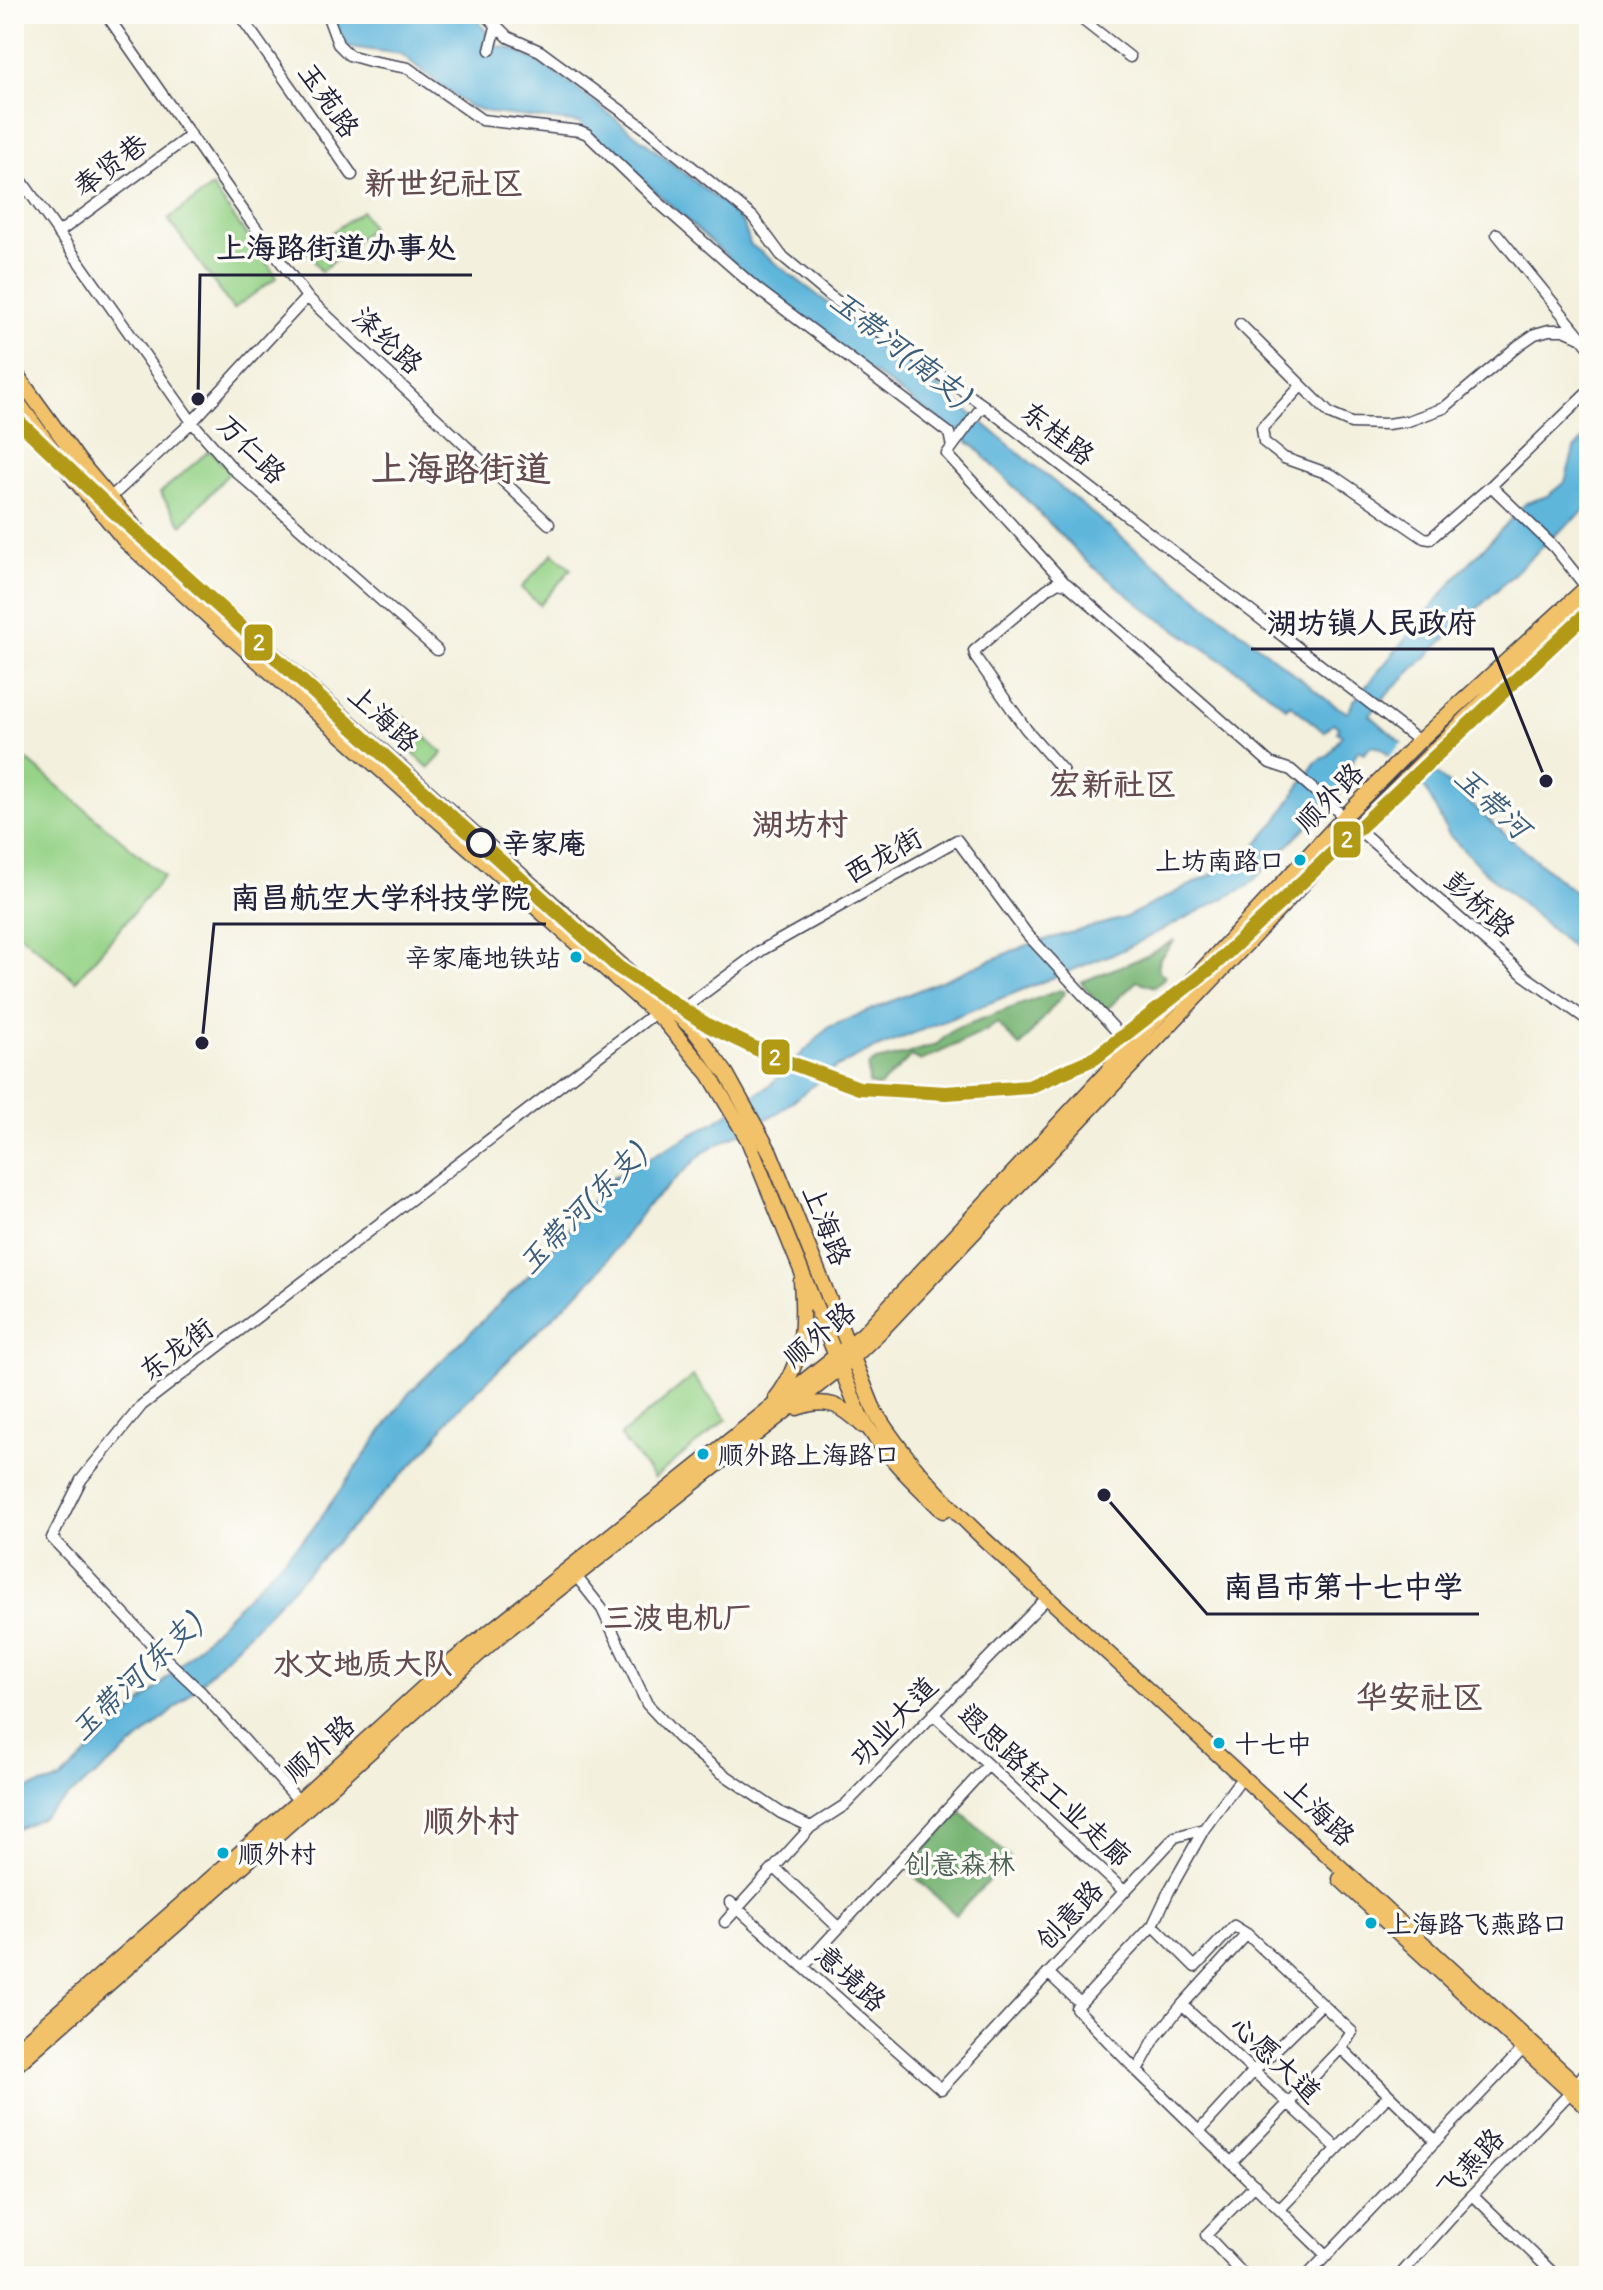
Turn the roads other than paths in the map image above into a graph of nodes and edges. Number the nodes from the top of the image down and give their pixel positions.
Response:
1 (106, 14) edge
2 (239, 14) edge
3 (327, 14) edge
4 (485, 14) edge
5 (1075, 14) edge
6 (496, 27) junction
7 (490, 50) dead end
8 (1130, 57) dead end
9 (191, 135) junction
10 (14, 170) edge
11 (352, 175) dead end
12 (58, 233) junction
13 (1497, 234) dead end
14 (307, 297) junction
15 (1240, 324) dead end
16 (1585, 342) edge
17 (14, 371) edge
18 (1301, 386) junction
19 (1589, 391) edge
20 (14, 397) edge
21 (981, 408) junction
22 (192, 422) junction
23 (952, 447) junction
24 (1491, 486) junction
25 (109, 499) junction
26 (549, 524) dead end
27 (1067, 584) junction
28 (1587, 586) edge
29 (1589, 602) edge
30 (437, 650) dead end
31 (1419, 741) junction
32 (1063, 771) dead end
33 (1345, 816) junction
34 (1357, 827) junction
35 (655, 1013) junction
36 (676, 1014) junction
37 (1589, 1021) edge
38 (1135, 1052) junction
39 (752, 1134) junction
40 (800, 1265) junction
41 (845, 1357) junction
42 (785, 1412) junction
43 (764, 1413) junction
44 (872, 1436) junction
45 (576, 1576) junction
46 (1042, 1603) junction
47 (933, 1714) junction
48 (988, 1765) junction
49 (1237, 1784) junction
50 (299, 1801) junction
51 (811, 1827) junction
52 (1204, 1829) junction
53 (775, 1868) junction
54 (1124, 1891) junction
55 (734, 1905) junction
56 (725, 1922) dead end
57 (1153, 1925) junction
58 (839, 1928) junction
59 (1247, 1934) junction
60 (803, 1967) junction
61 (1048, 1973) junction
62 (1080, 2003) junction
63 (1322, 2004) junction
64 (1182, 2005) junction
65 (1341, 2048) junction
66 (1523, 2049) junction
67 (14, 2051) edge
68 (14, 2067) edge
69 (1589, 2067) edge
70 (1137, 2071) junction
71 (1254, 2071) junction
72 (1573, 2088) junction
73 (941, 2089) joint
74 (1389, 2095) junction
75 (1589, 2096) edge
76 (1289, 2103) junction
77 (1589, 2109) edge
78 (1199, 2131) junction
79 (1436, 2141) junction
80 (1337, 2148) junction
81 (1231, 2163) junction
82 (1255, 2185) junction
83 (1473, 2195) junction
84 (1280, 2209) junction
85 (1327, 2256) junction
86 (1245, 2276) edge
87 (1307, 2276) edge
88 (1399, 2276) edge
89 (1556, 2276) edge

1 - 9 street, 涤纶路
2 - 11 street, 玉苑路
3 - 23 street
4 - 6 street, 东桂路
5 - 8 street
6 - 7 street
6 - 21 street, 东桂路
9 - 12 street, 奉贤巷
9 - 14 street, 涤纶路
10 - 12 street, 万仁路
12 - 22 street, 万仁路
13 - 16 street
14 - 22 street
14 - 26 street, 涤纶路
15 - 18 street
16 - 18 street
17 - 25 main road, 上海路
18 - 24 street
19 - 24 street
20 - 35 main road, 上海路
21 - 23 street
21 - 31 street, 东桂路
22 - 25 street
22 - 30 street, 万仁路
23 - 27 street, 彭桥路
24 - 28 street
25 - 36 main road, 上海路
27 - 32 street
27 - 33 street, 彭桥路
28 - 31 main road, 顺外路
29 - 34 main road, 顺外路
31 - 33 main road, 顺外路
33 - 34 street, 彭桥路
33 - 38 main road, 顺外路
34 - 37 street, 彭桥路
34 - 38 main road, 顺外路
35 - 39 main road, 上海路
35 - 50 street, 东龙街
36 - 38 street, 西龙街
36 - 39 main road, 上海路
38 - 41 main road, 顺外路
39 - 40 main road, 上海路
39 - 41 main road, 上海路
40 - 41 main road, 上海路
40 - 43 main road
41 - 42 main road, 顺外路
41 - 43 main road, 顺外路
41 - 44 main road, 上海路
41 - 72 main road, 上海路
42 - 44 main road
42 - 45 main road, 顺外路
43 - 50 main road, 顺外路
44 - 46 main road, 上海路
45 - 51 street
45 - 68 main road, 顺外路
46 - 47 street, 功业大道
46 - 49 main road, 上海路
47 - 48 street, 遐思路轻工业走廊
47 - 51 street, 功业大道
48 - 54 street, 遐思路轻工业走廊
48 - 58 street
49 - 52 street
49 - 66 main road, 上海路
50 - 67 main road, 顺外路
51 - 53 street, 功业大道
52 - 54 street, 创意路
52 - 57 street
53 - 55 street, 功业大道
53 - 58 street
54 - 61 street, 创意路
55 - 56 street, 功业大道
55 - 60 street, 意境路
57 - 59 street
57 - 62 street
58 - 60 street
59 - 63 street
59 - 64 street
60 - 73 street, 意境路
61 - 62 street
61 - 73 street, 创意路
62 - 70 street
63 - 65 street
63 - 71 street
64 - 70 street
64 - 71 street, 心愿大道
65 - 74 street
65 - 76 street
66 - 72 main road, 上海路
66 - 79 street
69 - 72 street, 飞燕路
70 - 78 street
71 - 76 street, 心愿大道
71 - 78 street
72 - 75 main road, 上海路
72 - 77 main road, 上海路
72 - 83 street, 飞燕路
74 - 79 street
74 - 80 street
76 - 80 street, 心愿大道
76 - 81 street
78 - 81 street
79 - 85 street
80 - 84 street
81 - 82 street
82 - 84 street
82 - 86 street
83 - 88 street, 飞燕路
83 - 89 street
84 - 85 street
85 - 87 street

